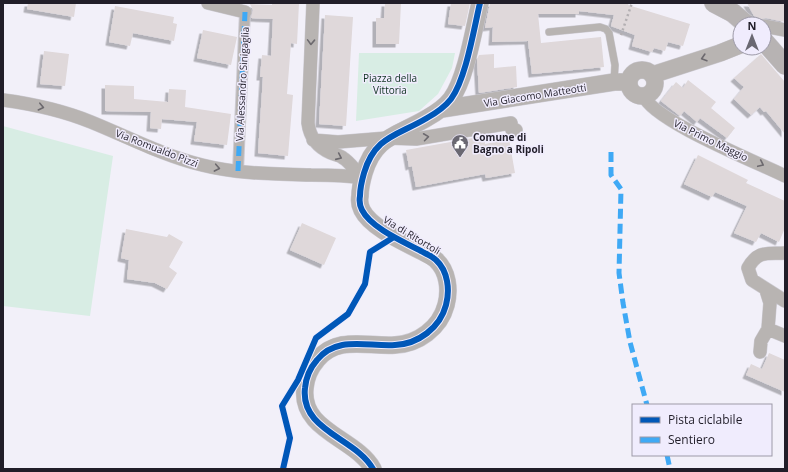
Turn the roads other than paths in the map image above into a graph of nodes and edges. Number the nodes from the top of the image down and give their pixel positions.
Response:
1 (208, 3) edge
2 (313, 3) edge
3 (480, 3) edge
4 (714, 3) edge
5 (245, 12) joint
6 (738, 15) edge
7 (772, 28) edge
8 (785, 30) edge
9 (549, 32) dead end
10 (732, 48) edge
11 (772, 50) edge
12 (785, 65) edge
13 (652, 75) junction
14 (621, 82) junction
15 (644, 96) junction
16 (3, 100) edge
17 (442, 109) junction
18 (516, 130) dead end
19 (388, 138) junction
20 (313, 140) junction
21 (238, 171) junction
22 (785, 176) edge
23 (363, 178) junction
24 (785, 253) edge
25 (766, 290) junction
26 (785, 301) edge
27 (768, 329) junction
28 (785, 336) edge
29 (760, 352) dead end
30 (373, 469) edge

1 - 5 street, Via Alessandro Sinigaglia
2 -> 20 street
3 - 17 street
4 - 6 main road
5 - 21 street, Via Alessandro Sinigaglia
7 - 8 street
9 - 14 lane
10 -> 13 street
11 - 12 main road
13 - 14 street
13 - 15 street
14 - 15 street
14 - 17 street, Via Giacomo Matteotti
15 -> 22 street, Via Primo Maggio
16 -> 21 street, Via Romualdo Pizzi
17 - 19 street
19 -> 18 street
19 - 20 street
19 - 23 street
20 -> 23 street
21 - 23 street, Via Romualdo Pizzi
23 - 30 street, Via di Ritortoli
24 - 25 street
25 - 26 street
25 - 27 street
27 - 28 street
27 - 29 street

